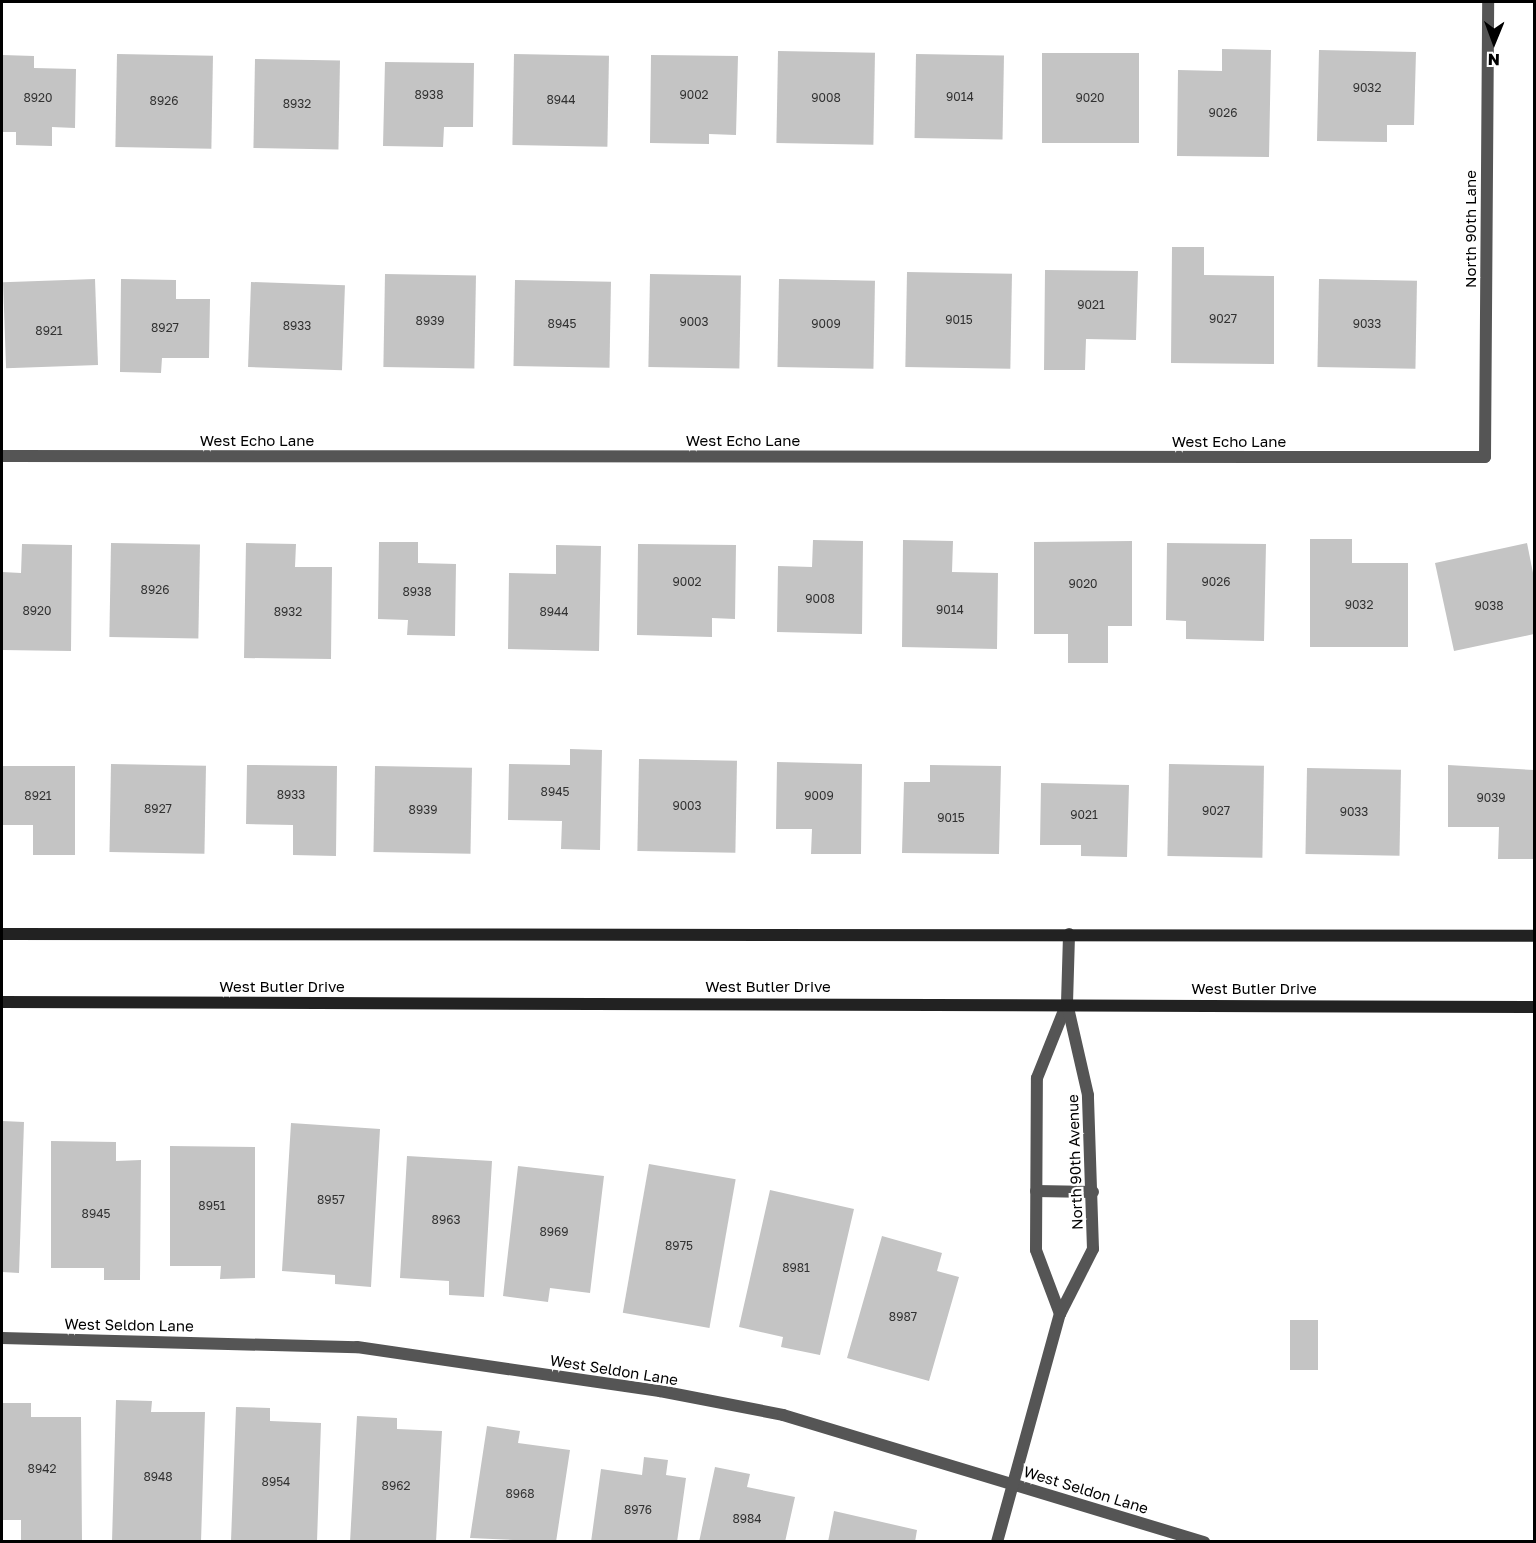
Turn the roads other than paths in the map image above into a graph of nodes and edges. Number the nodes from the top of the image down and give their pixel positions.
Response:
1 (1488, 2) edge
2 (2, 456) edge
3 (1485, 457) joint
4 (2, 934) edge
5 (1069, 934) junction
6 (1534, 936) edge
7 (2, 1002) edge
8 (1067, 1002) junction
9 (1534, 1007) edge
10 (1036, 1191) junction
11 (1093, 1192) junction
12 (1060, 1314) junction
13 (2, 1338) edge
14 (1015, 1484) junction
15 (998, 1542) edge
16 (1204, 1542) edge

1 - 3 street, North 90th Lane
2 - 3 street, West Echo Lane
4 - 5 street
5 - 6 street
5 - 8 street, North 90th Avenue
7 - 8 street, West Butler Drive
8 - 9 street, West Butler Drive
8 - 10 street, North 90th Avenue
8 - 11 street, North 90th Avenue
10 - 11 street
10 - 12 street, North 90th Avenue
11 - 12 street, North 90th Avenue
12 - 14 street, North 90th Avenue
13 - 14 street, West Seldon Lane
14 - 15 street, North 90th Avenue
14 - 16 street, West Seldon Lane

